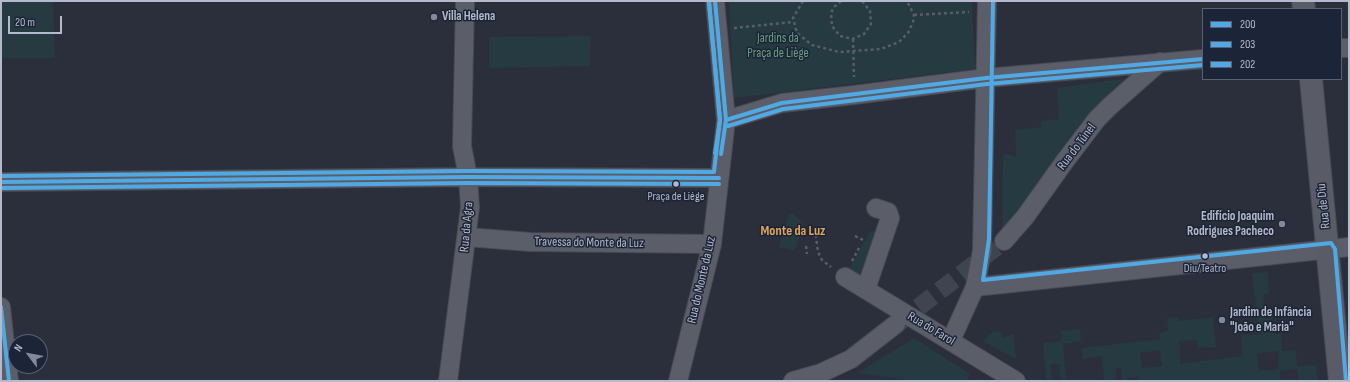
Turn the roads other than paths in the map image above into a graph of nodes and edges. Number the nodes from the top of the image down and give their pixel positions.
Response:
1 (465, 1) edge
2 (715, 1) edge
3 (987, 6) edge
4 (1202, 59) edge
5 (1160, 62) junction
6 (986, 78) junction
7 (1311, 80) edge
8 (726, 120) junction
9 (468, 177) junction
10 (719, 178) junction
11 (1, 182) edge
12 (876, 208) dead end
13 (467, 238) junction
14 (1004, 241) tunnel mouth
15 (712, 244) junction
16 (1339, 248) edge
17 (843, 270) road end
18 (975, 287) junction
19 (866, 289) junction
20 (1, 308) edge
21 (896, 324) tunnel mouth
22 (951, 340) junction
23 (9, 381) edge
24 (448, 381) edge
25 (678, 381) edge
26 (793, 381) edge
27 (1016, 381) edge
28 (1340, 381) edge

1 - 9 street, Rua da Agra
2 - 8 street
3 - 6 street
4 - 5 street
5 - 6 street
5 - 14 street, Rua do Túnel
6 - 8 street
6 - 18 street
7 - 16 main road, Rua de Diu
8 - 10 street, Rua do Monte da Luz
9 - 10 street
9 - 11 street
9 - 13 street, Rua da Agra
10 - 15 street, Rua do Monte da Luz
12 - 19 street
13 - 15 street, Travessa do Monte da Luz
13 - 24 street, Rua da Agra
15 - 25 street, Rua do Monte da Luz
16 - 18 street
16 - 28 main road, Rua de Diu
17 - 19 street, Rua do Farol
18 - 22 street
19 - 22 street, Rua do Farol
20 - 23 street
21 - 26 street
22 - 27 street, Rua do Farol

